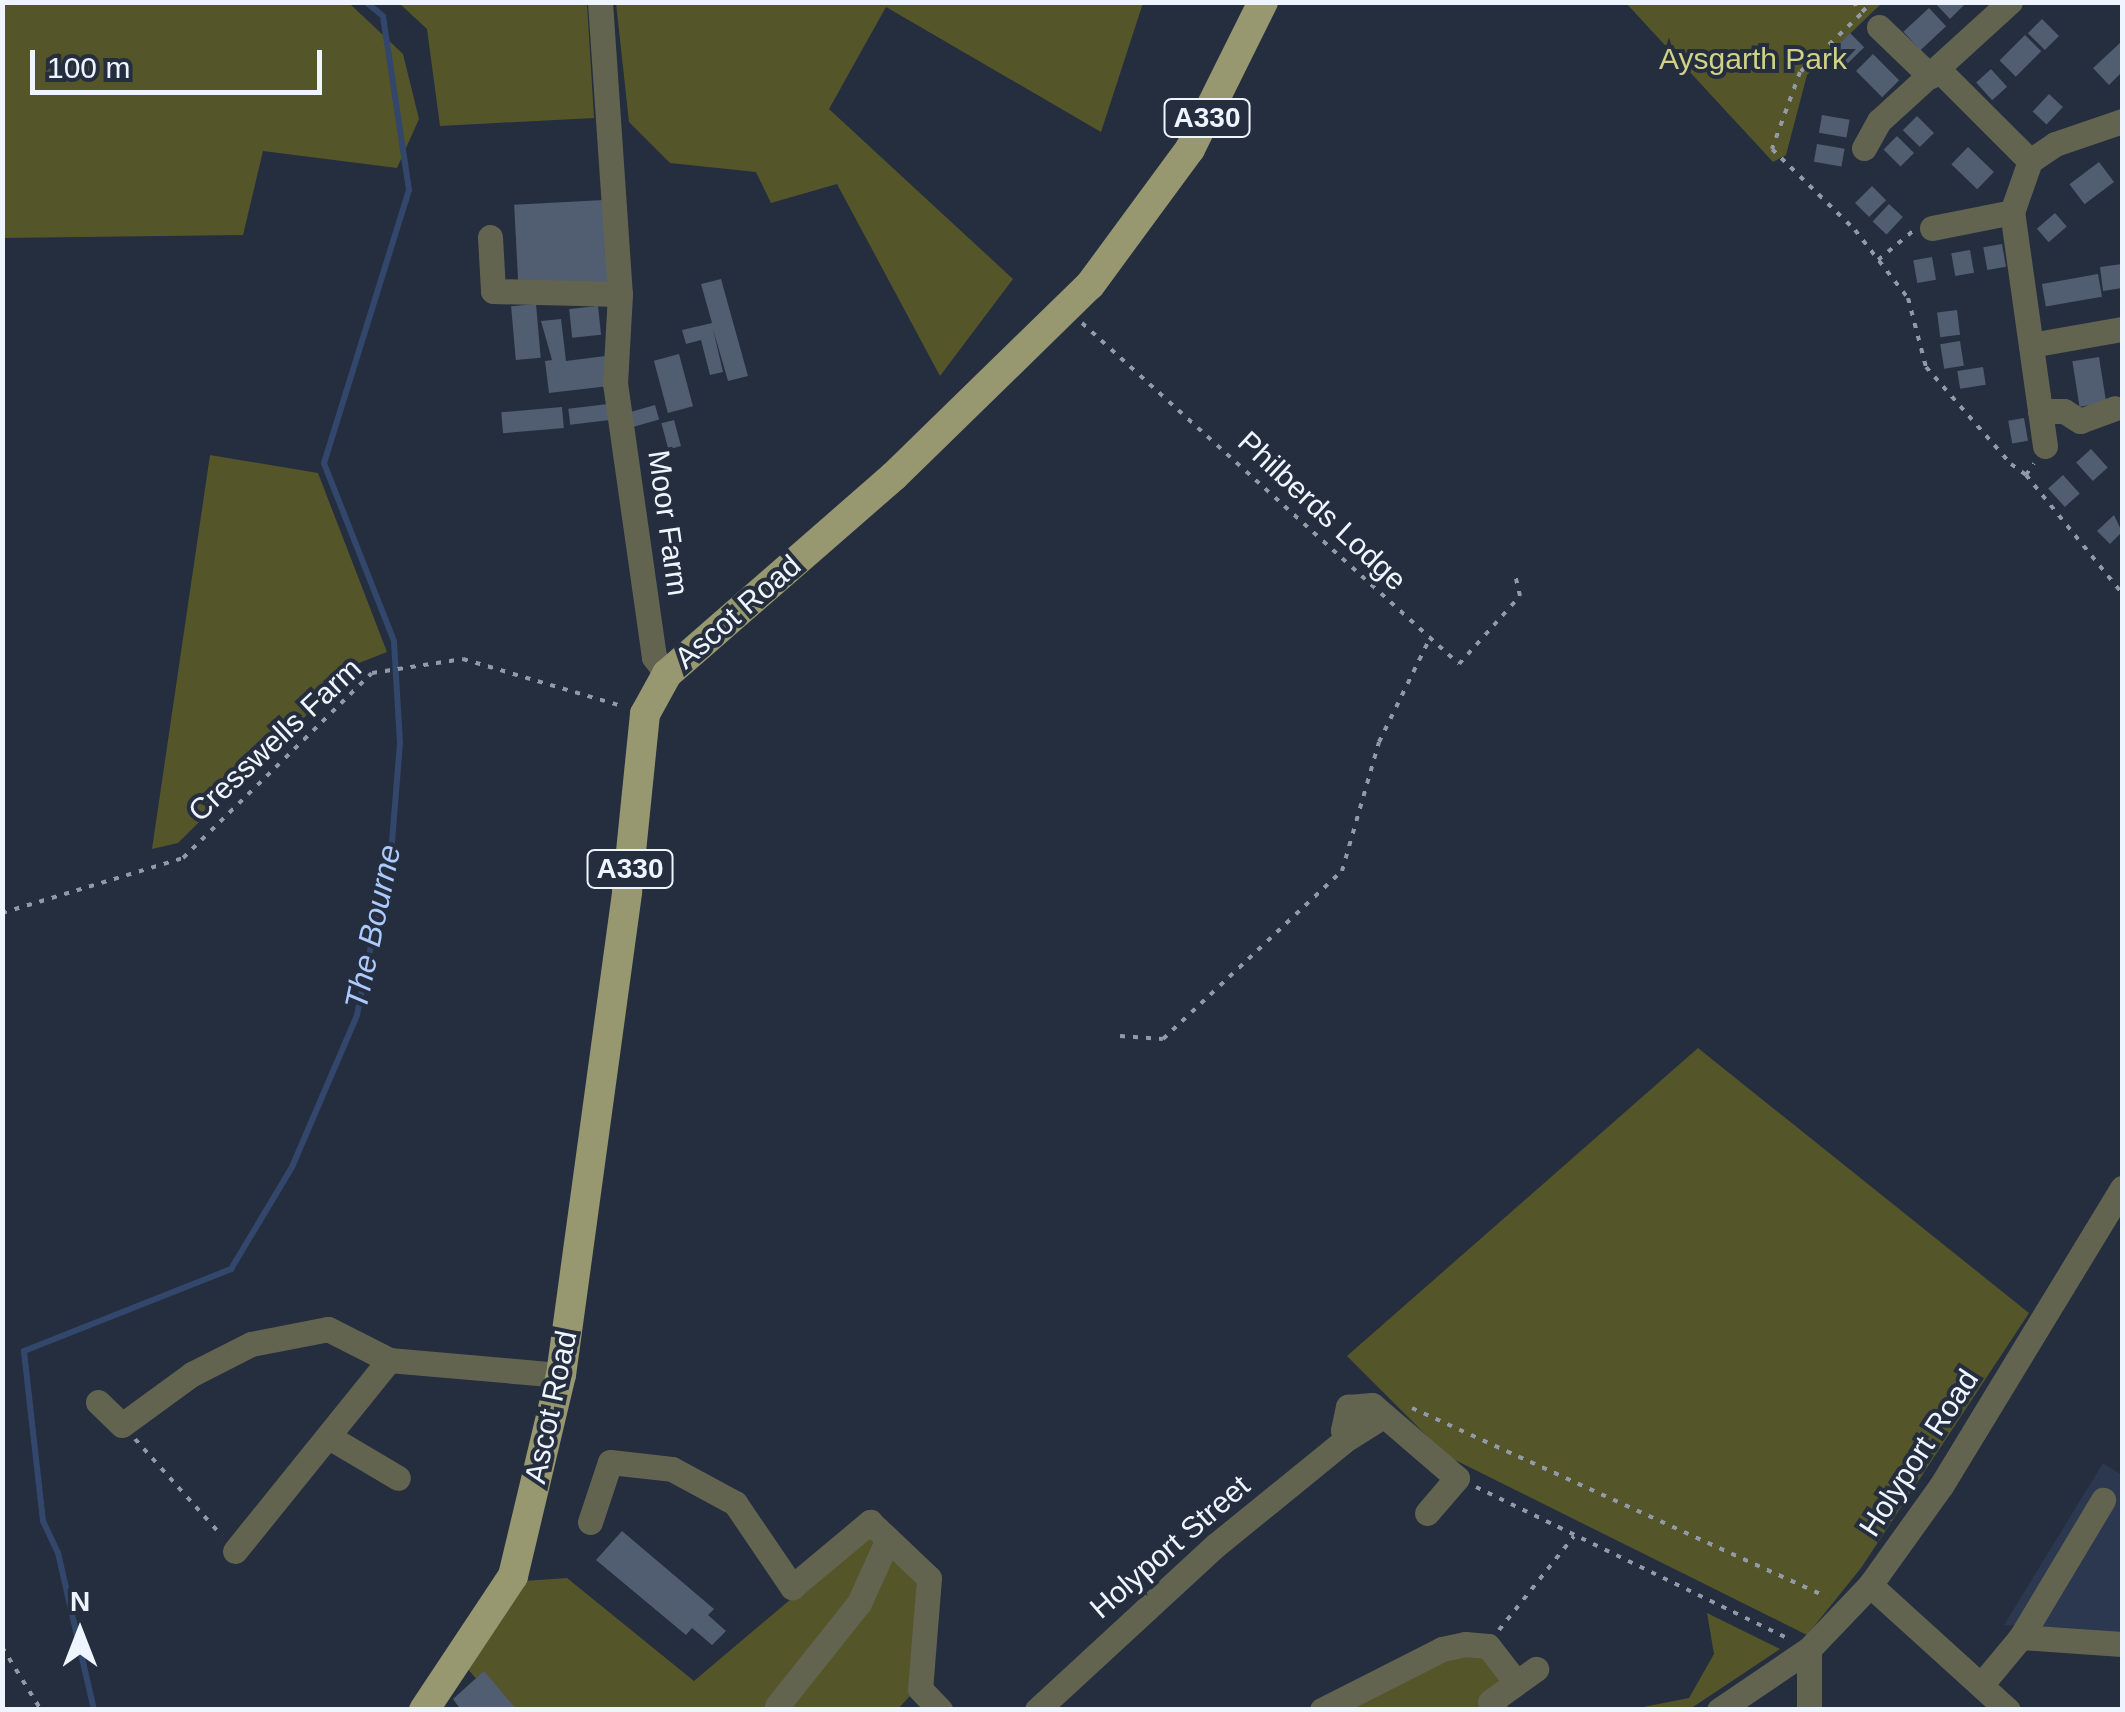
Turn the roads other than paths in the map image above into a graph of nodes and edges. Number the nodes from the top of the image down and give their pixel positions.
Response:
1 (600, 2) edge
2 (1263, 2) edge
3 (2010, 2) edge
4 (1871, 14) edge
5 (1934, 72) junction
6 (2122, 120) edge
7 (1864, 148) dead end
8 (2030, 161) junction
9 (2012, 212) junction
10 (1932, 228) road end
11 (490, 237) dead end
12 (620, 294) junction
13 (2122, 329) edge
14 (2031, 345) junction
15 (2115, 408) dead end
16 (2040, 411) junction
17 (2045, 446) road end
18 (667, 674) junction
19 (2122, 1188) edge
20 (389, 1360) junction
21 (561, 1375) junction
22 (98, 1402) dead end
23 (328, 1437) junction
24 (398, 1478) dead end
25 (2103, 1500) dead end
26 (1427, 1513) dead end
27 (590, 1522) dead end
28 (888, 1539) junction
29 (235, 1551) road end
30 (1870, 1585) junction
31 (2022, 1637) junction
32 (2122, 1644) edge
33 (1809, 1649) junction
34 (1981, 1685) junction
35 (1490, 1702) dead end
36 (777, 1706) dead end
37 (424, 1710) edge
38 (940, 1710) edge
39 (1037, 1710) edge
40 (1322, 1710) edge
41 (1719, 1710) edge
42 (1809, 1710) edge
43 (2008, 1710) edge

1 - 12 street, Moor Farm
2 - 18 main road, Ascot Road / A330
3 - 5 street
4 - 5 street
5 - 7 street
5 - 8 street
6 - 8 street
8 - 9 street
9 - 10 street
9 - 14 street
11 - 12 street
12 - 18 street, Moor Farm
13 - 14 street
14 - 16 street
15 - 16 street
16 - 17 street
18 - 21 main road, Ascot Road / A330
19 - 30 street, Holyport Road
20 - 21 street
20 - 22 street
20 - 23 street
21 - 37 main road, Ascot Road / A330
23 - 24 street
23 - 29 street
25 - 31 street
26 - 39 street, Holyport Street
27 - 28 street
28 - 36 street
28 - 38 street
30 - 33 street, Holyport Road
30 - 34 street
31 - 32 street
31 - 34 street
33 - 41 street, Holyport Road
33 - 42 street
34 - 43 street
35 - 40 street

